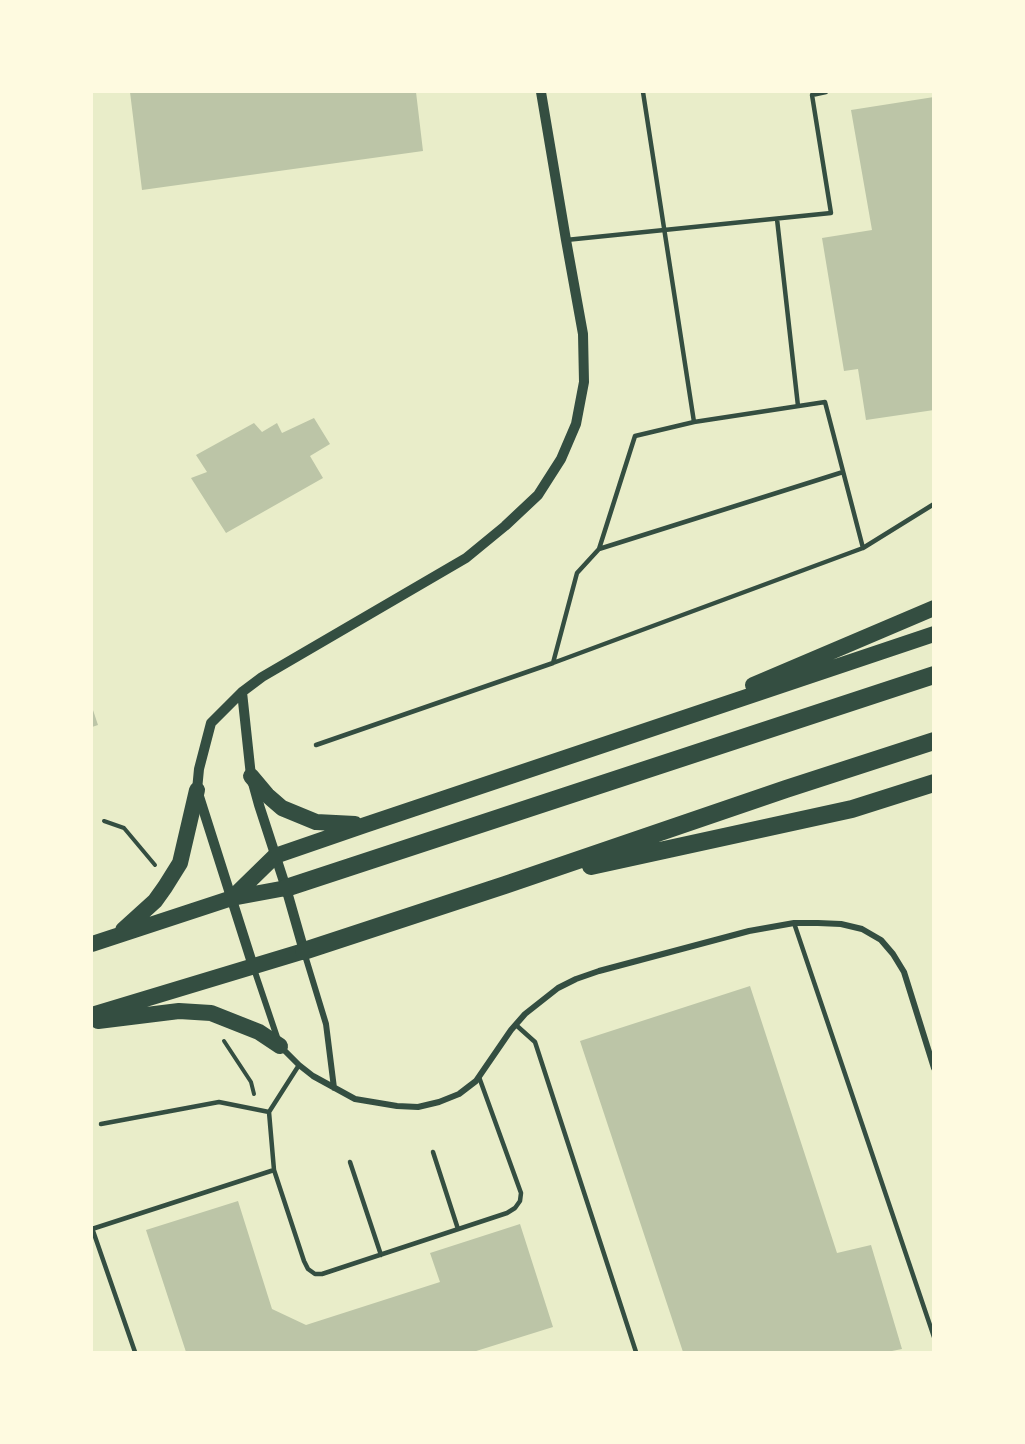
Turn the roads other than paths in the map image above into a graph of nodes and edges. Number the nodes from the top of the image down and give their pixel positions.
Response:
1 (541, 92) edge
2 (643, 92) edge
3 (826, 92) edge
4 (777, 219) junction
5 (664, 230) junction
6 (566, 240) junction
7 (798, 406) junction
8 (694, 422) junction
9 (843, 472) junction
10 (933, 504) edge
11 (863, 548) junction
12 (599, 549) junction
13 (933, 608) edge
14 (933, 634) edge
15 (554, 663) junction
16 (933, 675) edge
17 (242, 692) junction
18 (637, 734) junction
19 (933, 741) edge
20 (316, 745) dead end
21 (251, 776) junction
22 (933, 783) edge
23 (197, 790) junction
24 (365, 825) junction
25 (275, 856) junction
26 (505, 885) junction
27 (286, 888) junction
28 (232, 898) junction
29 (794, 923) junction
30 (118, 935) junction
31 (92, 944) edge
32 (304, 951) junction
33 (254, 966) junction
34 (92, 1016) edge
35 (92, 1022) edge
36 (516, 1025) junction
37 (280, 1046) junction
38 (299, 1065) junction
39 (933, 1068) edge
40 (479, 1077) junction
41 (334, 1088) junction
42 (268, 1112) junction
43 (101, 1124) dead end
44 (433, 1152) dead end
45 (350, 1162) dead end
46 (274, 1170) junction
47 (92, 1227) edge
48 (458, 1229) junction
49 (381, 1255) junction
50 (933, 1337) edge
51 (135, 1353) edge
52 (636, 1353) edge

1 - 6 street
2 - 5 lane
3 - 4 lane
4 - 5 lane
4 - 7 lane
5 - 6 lane
5 - 8 lane
6 - 17 street
7 - 8 lane
7 - 9 lane
8 - 12 lane
9 - 11 lane
9 - 12 lane
10 - 11 lane
11 - 15 lane
12 - 15 lane
13 - 18 highway
14 - 18 highway
15 - 20 lane
16 - 27 highway
17 - 21 street
17 - 23 street
18 - 24 highway
19 - 26 highway
21 - 24 highway
21 - 25 street
22 - 26 highway
23 - 28 street
23 - 30 highway
24 - 25 highway
25 - 27 street
25 - 28 highway
26 - 32 highway
27 - 28 highway
27 - 32 street
28 - 30 highway
28 - 33 street
29 - 36 street
29 - 39 street
29 - 50 lane
30 - 31 highway
32 - 33 highway
32 - 41 street
33 - 34 highway
33 - 37 street
35 - 37 highway
36 - 40 street
36 - 52 lane
37 - 38 street
38 - 41 street
38 - 42 lane
40 - 41 street
40 - 48 lane
42 - 43 lane
42 - 46 lane
44 - 48 lane
45 - 49 lane
46 - 47 lane
46 - 49 lane
47 - 51 lane
48 - 49 lane

